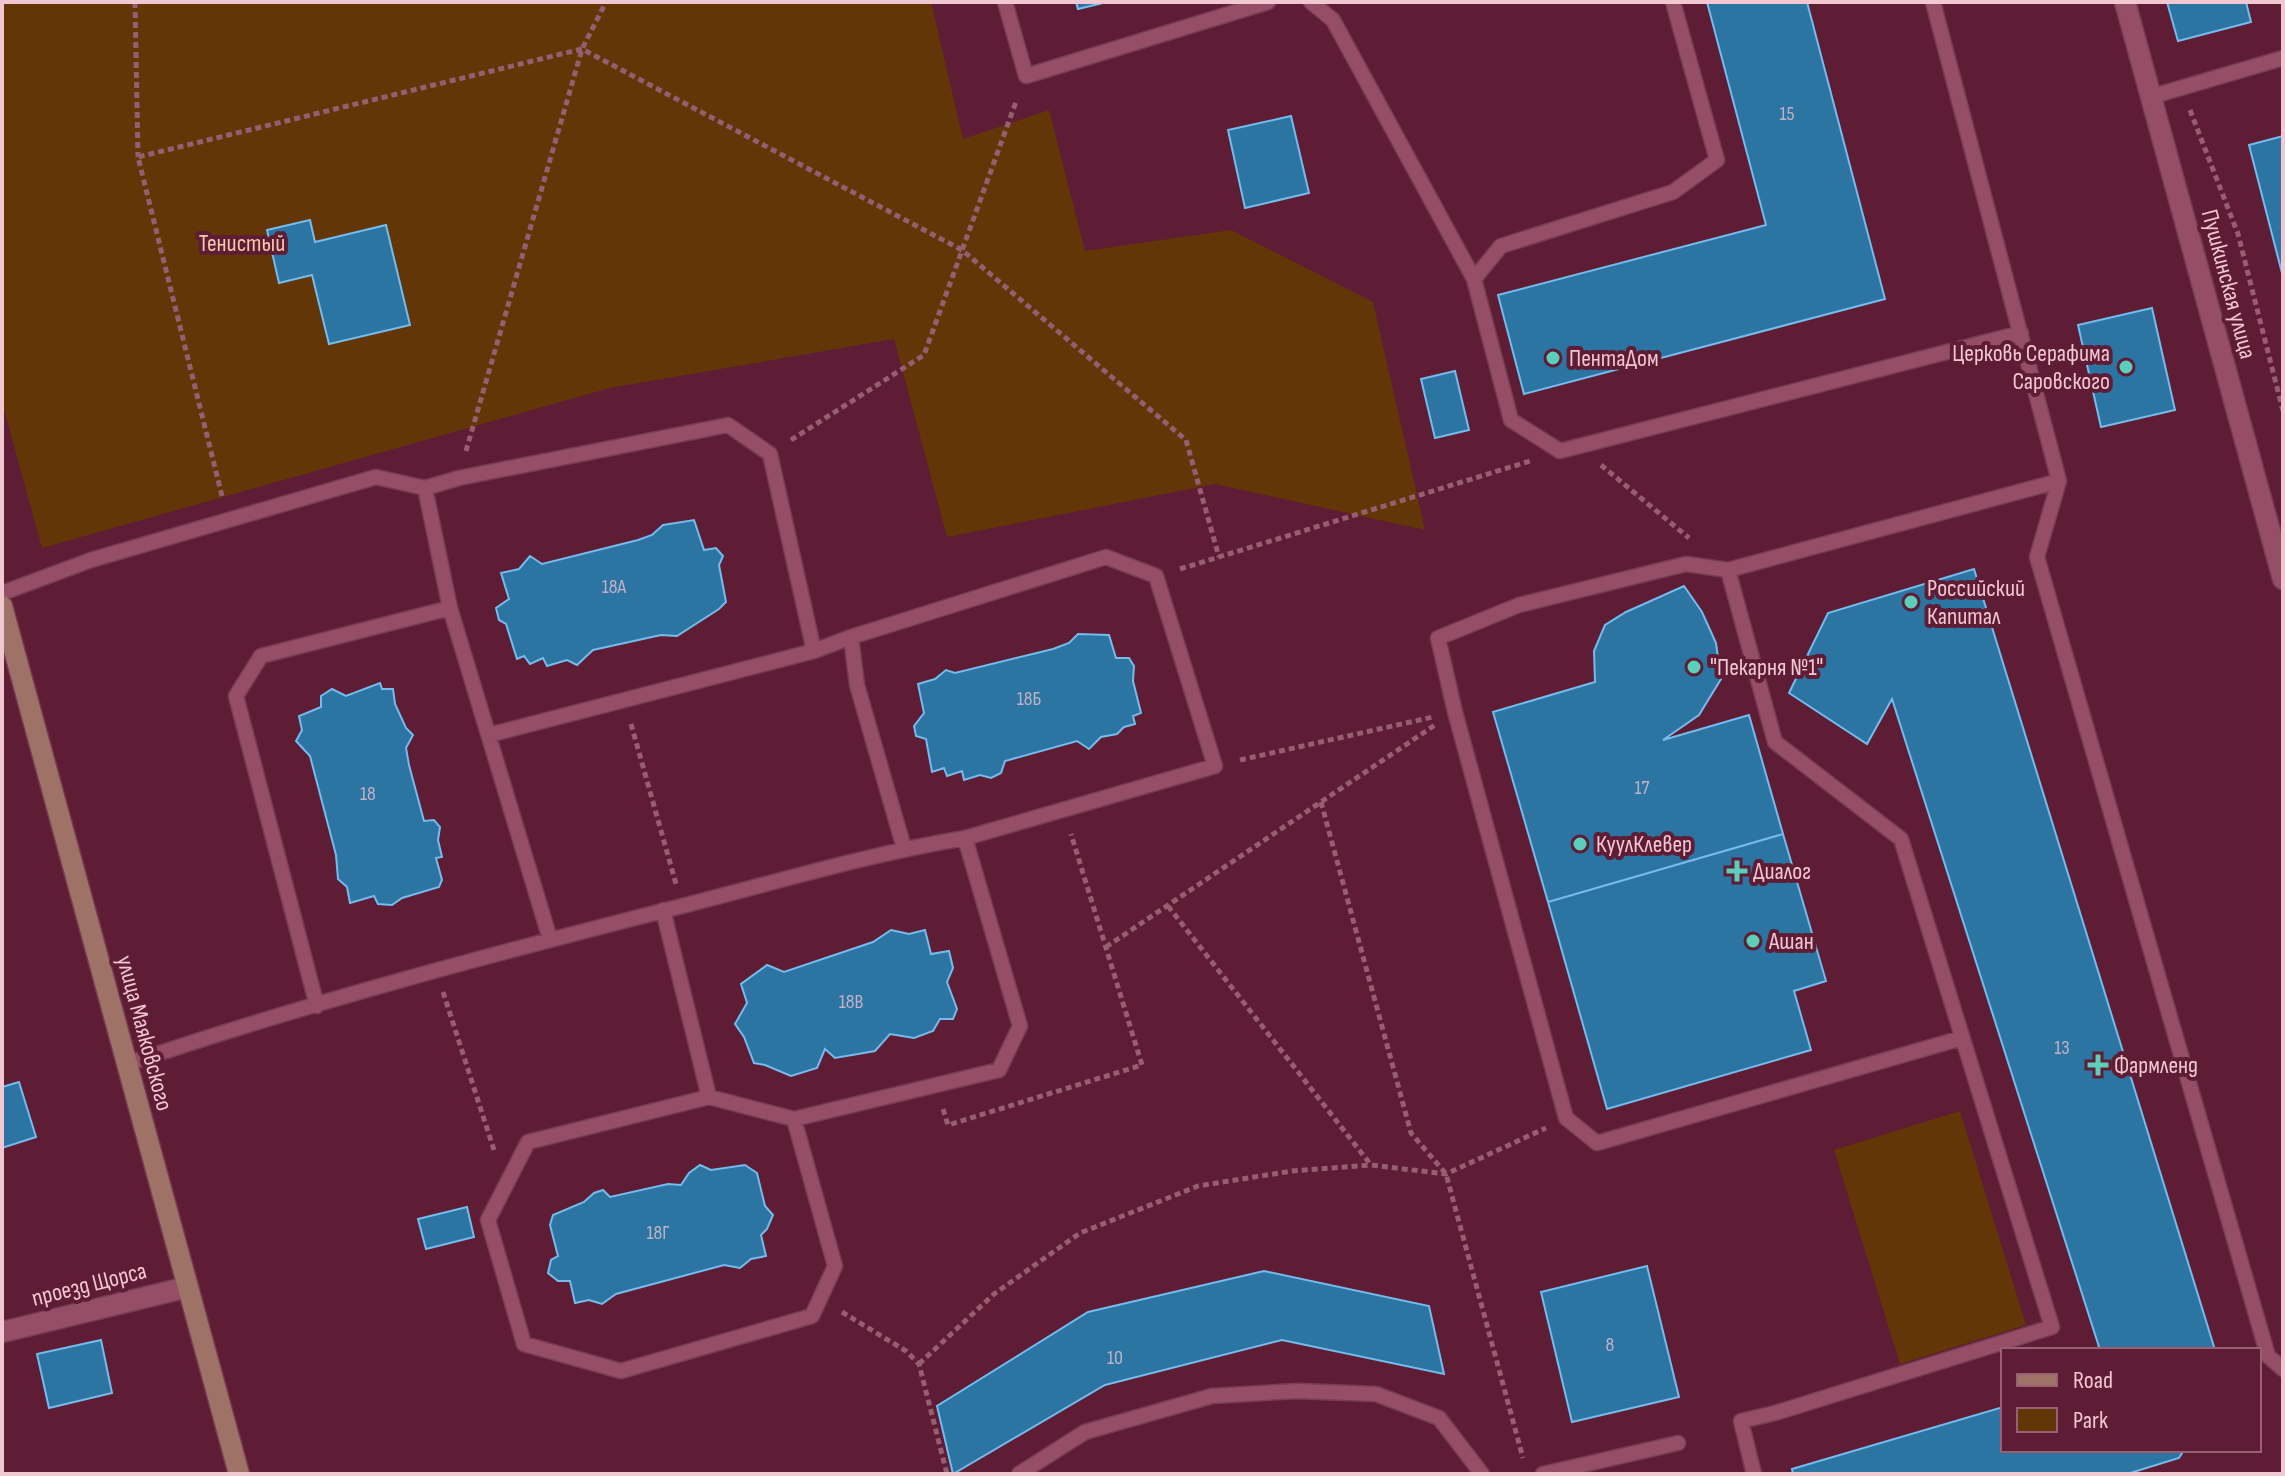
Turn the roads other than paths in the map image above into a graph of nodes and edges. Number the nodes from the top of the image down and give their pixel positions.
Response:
1 (1005, 2) edge
2 (1268, 2) edge
3 (1311, 2) edge
4 (1673, 2) edge
5 (1933, 2) edge
6 (2125, 2) edge
7 (2283, 58) edge
8 (2150, 97) junction
9 (1474, 279) junction
10 (2021, 333) junction
11 (2059, 481) junction
12 (425, 488) junction
13 (1728, 570) junction
14 (2283, 579) edge
15 (2, 593) edge
16 (2, 606) edge
17 (450, 608) junction
18 (851, 637) junction
19 (814, 651) junction
20 (489, 735) junction
21 (965, 838) junction
22 (904, 848) junction
23 (663, 910) junction
24 (550, 939) junction
25 (317, 1006) junction
26 (1962, 1038) junction
27 (127, 1064) junction
28 (709, 1097) junction
29 (794, 1119) junction
30 (188, 1287) junction
31 (2, 1332) edge
32 (2283, 1369) edge
33 (1678, 1443) dead end
34 (239, 1474) edge
35 (1019, 1474) edge
36 (1482, 1474) edge
37 (1543, 1474) edge
38 (1754, 1474) edge

1 - 2 lane
3 - 9 lane
4 - 9 lane
5 - 10 lane
6 - 8 street, Пушкинская улица
7 - 8 lane
8 - 14 street, Пушкинская улица
9 - 10 lane
10 - 11 lane
11 - 13 lane
11 - 32 lane
12 - 15 lane
12 - 17 lane
12 - 19 lane
13 - 26 lane
13 - 26 lane
16 - 27 street, улица Маяковского
17 - 20 lane
17 - 25 lane
18 - 19 lane
18 - 21 lane
18 - 22 lane
19 - 20 lane
20 - 24 lane
21 - 22 lane
21 - 29 lane
22 - 23 lane
23 - 24 lane
23 - 28 lane
24 - 25 lane
25 - 27 lane
26 - 38 lane
27 - 30 street, улица Маяковского
28 - 29 lane
28 - 29 lane
30 - 31 street, проезд Щорса
30 - 34 street, улица Маяковского
33 - 37 lane
35 - 36 lane

